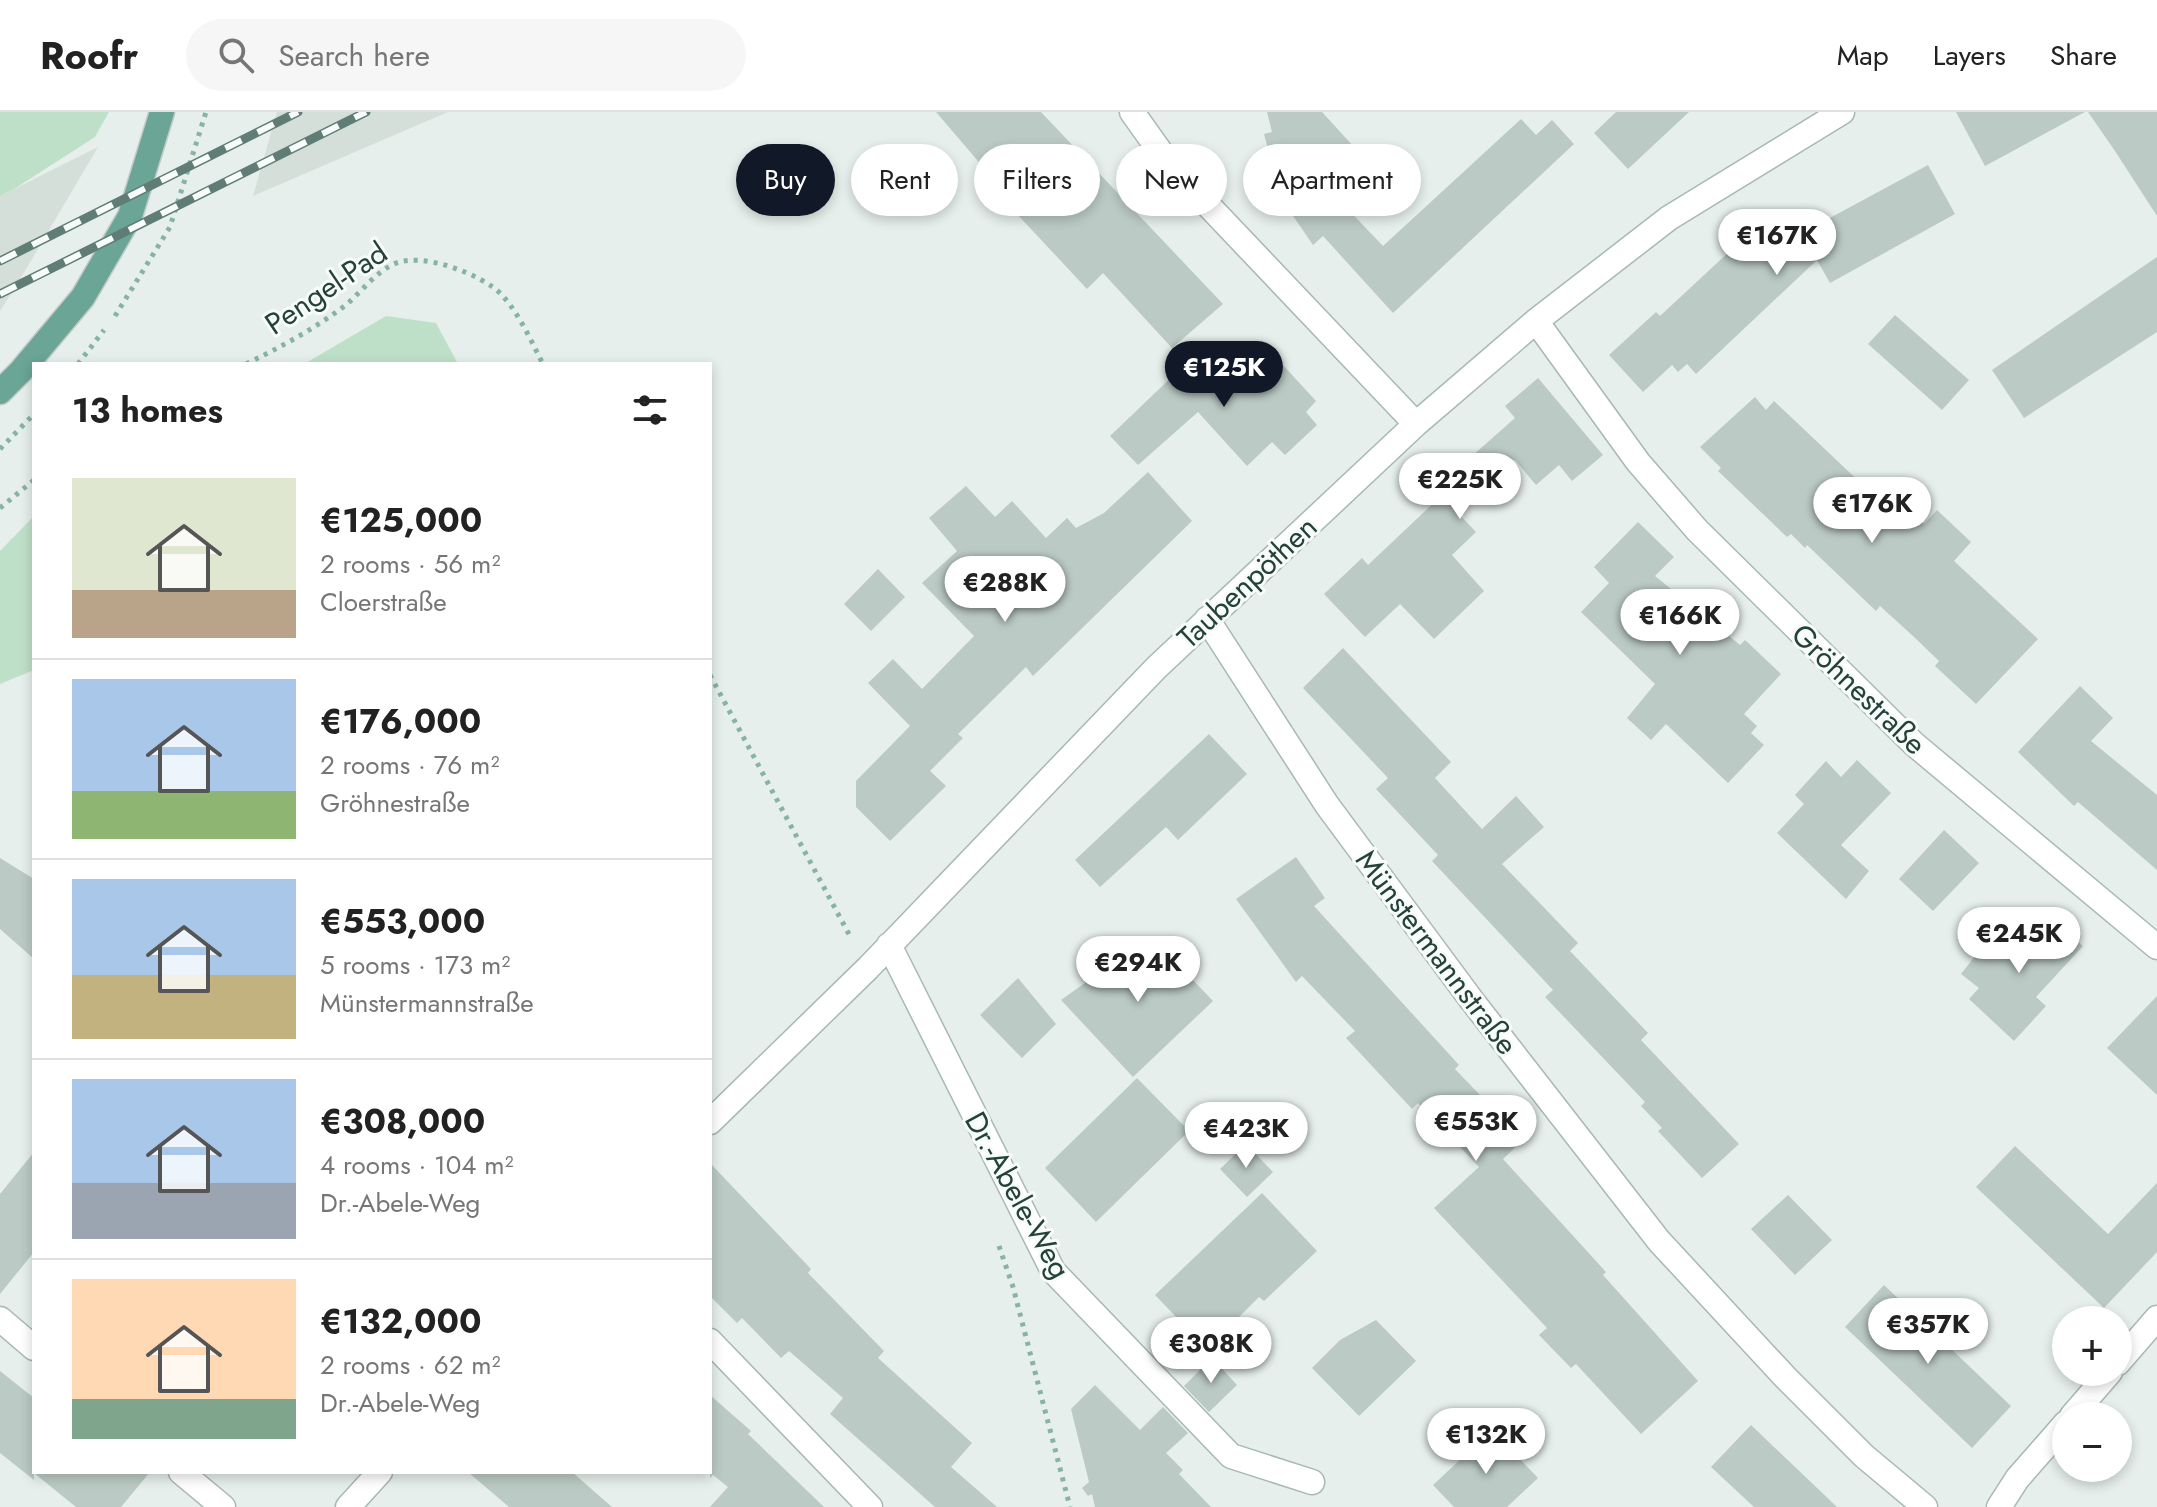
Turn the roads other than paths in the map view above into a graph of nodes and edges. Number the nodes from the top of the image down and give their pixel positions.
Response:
1 (162, 112) edge
2 (1132, 112) edge
3 (1842, 112) edge
4 (1803, 121) edge
5 (1536, 321) junction
6 (0, 392) edge
7 (1416, 424) junction
8 (1207, 619) junction
9 (889, 945) junction
10 (2157, 947) edge
11 (712, 1120) edge
12 (2157, 1318) edge
13 (0, 1319) edge
14 (712, 1343) edge
15 (32, 1346) edge
16 (2132, 1347) edge
17 (2098, 1386) edge
18 (2084, 1402) edge
19 (2052, 1439) edge
20 (183, 1474) edge
21 (378, 1474) edge
22 (1312, 1482) dead end
23 (223, 1507) edge
24 (348, 1507) edge
25 (870, 1507) edge
26 (1925, 1507) edge
27 (1999, 1507) edge

1 - 6 main road
2 - 7 street
3 - 4 street, Taubenpöthen
4 - 5 street, Taubenpöthen
5 - 7 street, Taubenpöthen
5 - 10 street, Gröhnestraße
7 - 8 street, Taubenpöthen
8 - 9 street, Taubenpöthen
8 - 26 street, Münstermannstraße
9 - 11 street, Taubenpöthen
9 - 22 street, Dr.-Abele-Weg
12 - 16 street
13 - 15 street
14 - 25 street
17 - 18 street
19 - 27 street
20 - 23 street
21 - 24 street

